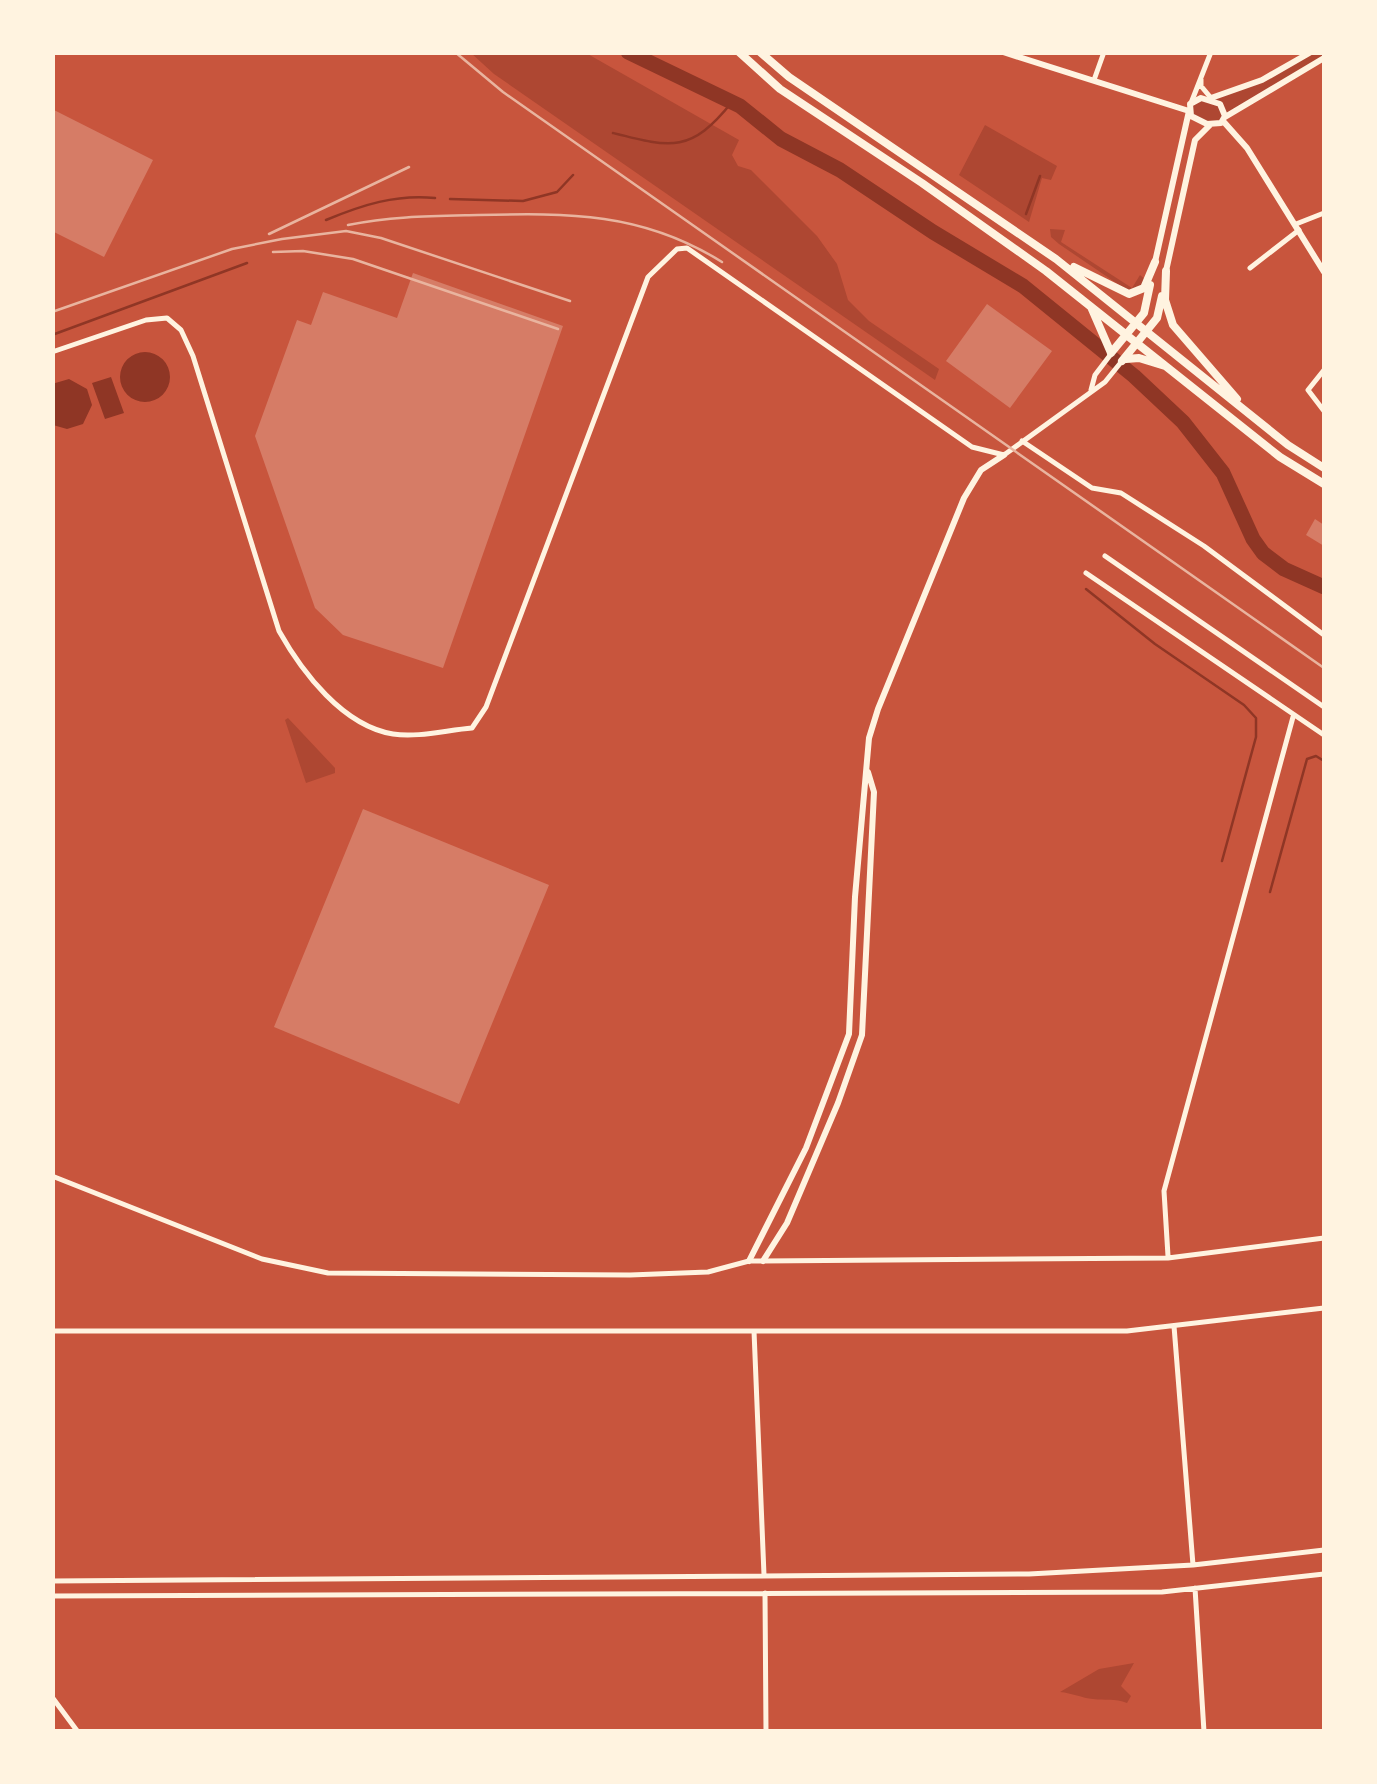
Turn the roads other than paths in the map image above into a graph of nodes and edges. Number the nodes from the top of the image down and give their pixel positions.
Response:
1 (739, 52) edge
2 (760, 52) edge
3 (1003, 52) edge
4 (1104, 52) edge
5 (1211, 52) edge
6 (1312, 52) edge
7 (1324, 58) edge
8 (1201, 71) junction
9 (1094, 80) junction
10 (1211, 98) junction
11 (1190, 106) junction
12 (1219, 122) junction
13 (1324, 213) edge
14 (1297, 227) junction
15 (1056, 258) junction
16 (1154, 262) junction
17 (1250, 268) dead end
18 (1166, 271) junction
19 (1324, 272) edge
20 (1089, 304) junction
21 (1137, 320) junction
22 (1148, 330) junction
23 (1127, 332) junction
24 (1139, 342) junction
25 (52, 352) edge
26 (1111, 353) junction
27 (1122, 361) junction
28 (1170, 367) junction
29 (1324, 370) edge
30 (1091, 390) junction
31 (1324, 412) edge
32 (1249, 414) junction
33 (1022, 441) junction
34 (1004, 455) junction
35 (1324, 468) edge
36 (1324, 484) edge
37 (1104, 556) dead end
38 (1086, 573) dead end
39 (1324, 636) edge
40 (1324, 706) edge
41 (1293, 717) junction
42 (1324, 735) edge
43 (867, 766) junction
44 (52, 1176) edge
45 (1324, 1238) edge
46 (1168, 1258) junction
47 (750, 1261) junction
48 (763, 1261) junction
49 (1324, 1308) edge
50 (1174, 1326) junction
51 (52, 1331) edge
52 (754, 1331) junction
53 (1324, 1550) edge
54 (1194, 1566) junction
55 (1324, 1574) edge
56 (764, 1575) junction
57 (52, 1581) edge
58 (1195, 1588) junction
59 (765, 1594) junction
60 (52, 1596) edge
61 (52, 1697) edge
62 (78, 1732) edge
63 (766, 1732) edge
64 (1204, 1732) edge

1 - 20 main road
2 - 15 main road
3 - 9 street
4 - 9 street
5 - 8 street
6 - 10 street
7 - 12 street
8 - 10 street
8 - 11 street
9 - 11 street
10 - 11 street
10 - 12 street
11 - 12 street
11 - 16 street
12 - 14 street
12 - 18 street
13 - 14 street
14 - 17 street
14 - 19 street
15 - 16 main road
15 - 21 main road
16 - 21 main road
18 - 22 main road
18 - 32 main road
20 - 23 main road
20 - 26 main road
21 - 22 main road
21 - 23 main road
22 - 24 main road
22 - 32 main road
23 - 24 main road
23 - 26 main road
24 - 27 main road
24 - 28 main road
25 - 34 street
26 - 30 street
27 - 28 main road
27 - 30 street
28 - 36 main road
29 - 31 street
30 - 33 street
32 - 35 main road
33 - 34 street
33 - 39 street
34 - 43 street
37 - 40 street
38 - 41 street
41 - 42 street
41 - 46 street
43 - 47 street
43 - 48 street
44 - 47 street
45 - 46 street
46 - 48 street
47 - 48 street
49 - 50 street
50 - 52 street
50 - 54 street
51 - 52 street
52 - 56 street
53 - 54 street
54 - 56 street
55 - 58 street
56 - 57 street
58 - 59 street
58 - 64 street
59 - 60 street
59 - 63 street
61 - 62 street

